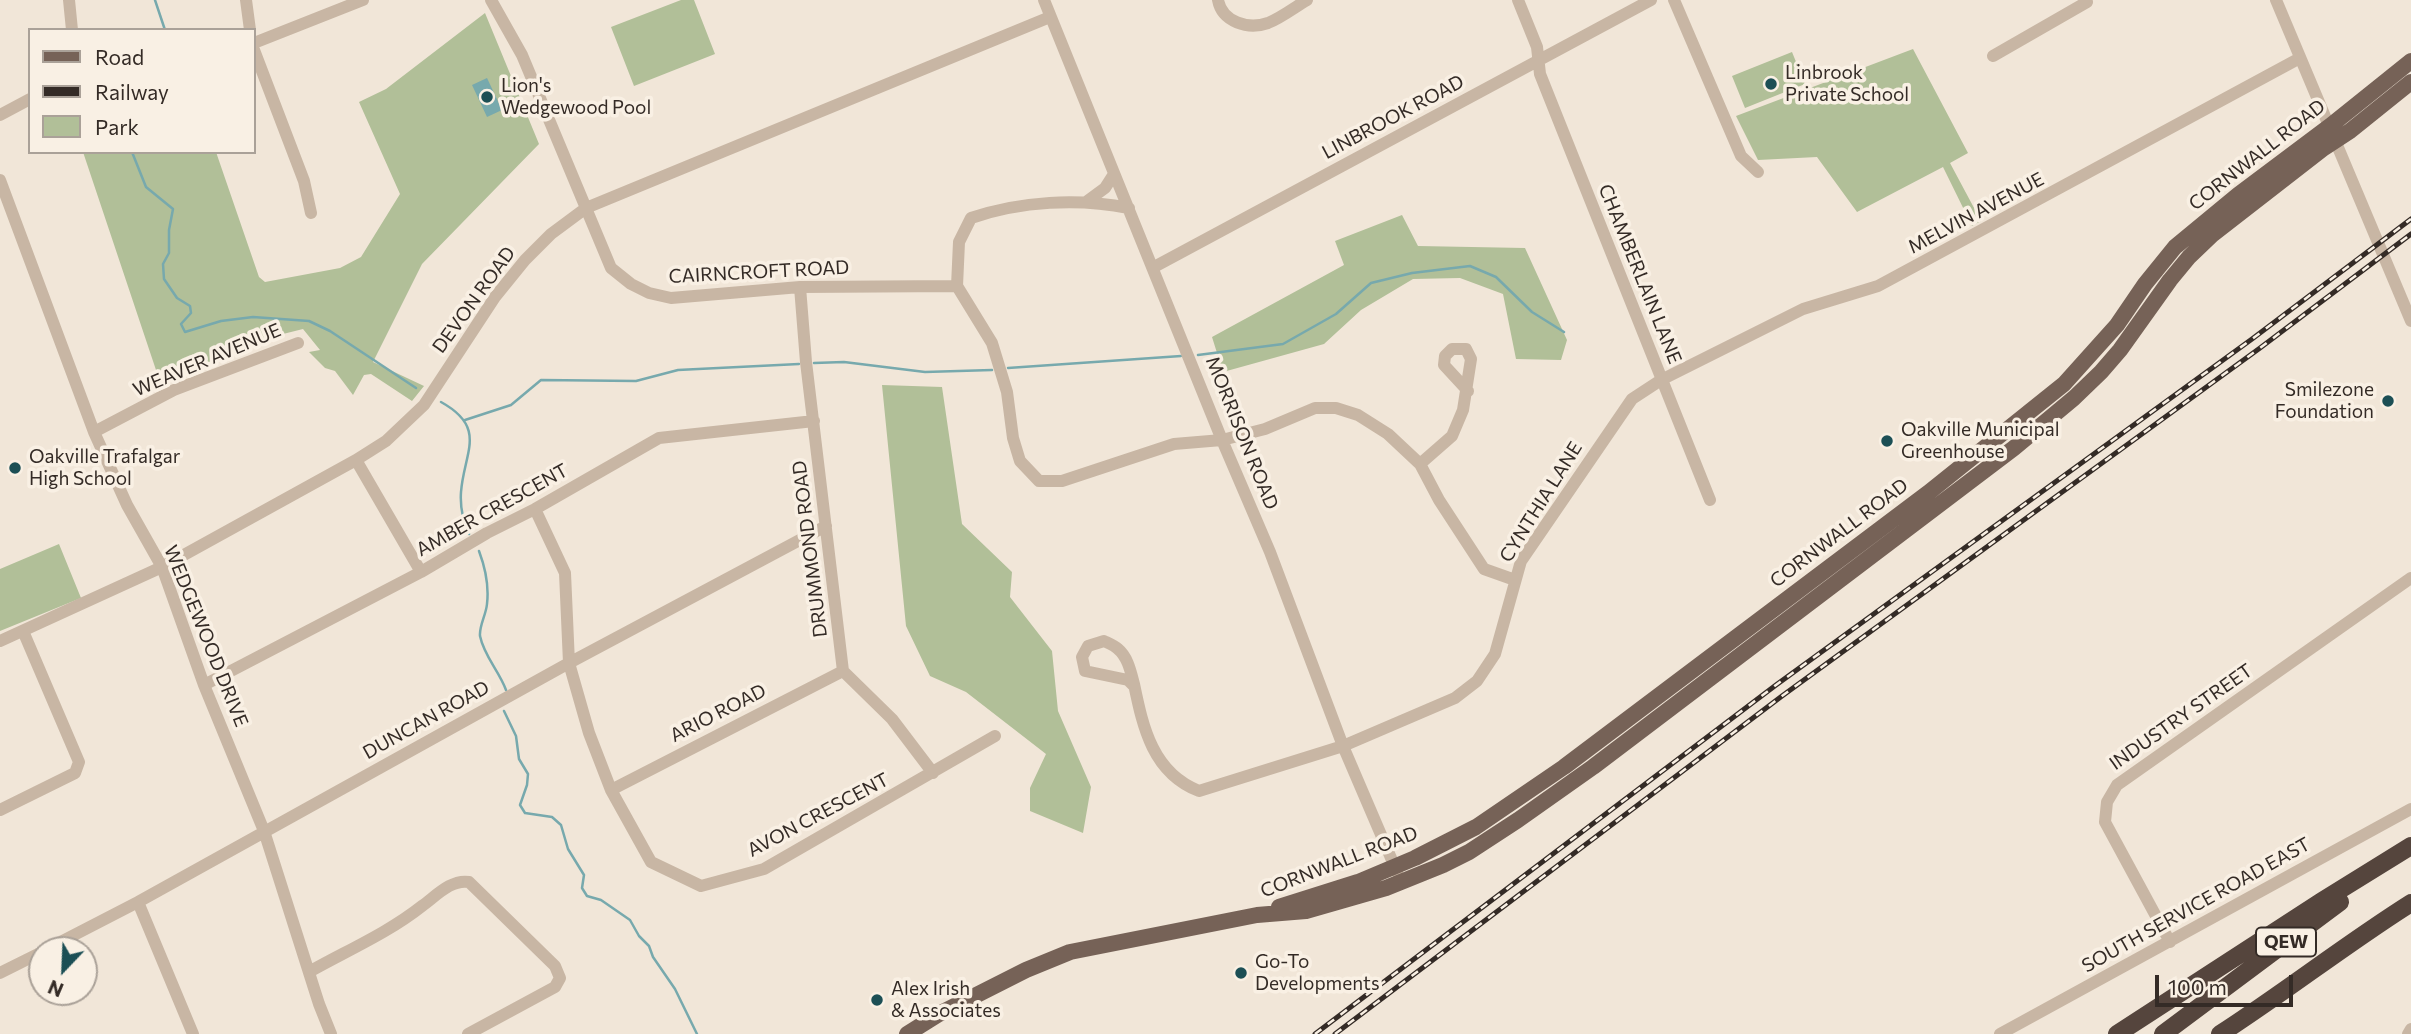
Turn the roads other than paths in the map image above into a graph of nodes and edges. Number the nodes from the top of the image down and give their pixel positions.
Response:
1 (69, 0) edge
2 (246, 0) edge
3 (363, 0) edge
4 (491, 0) edge
5 (1044, 0) edge
6 (1218, 0) edge
7 (1307, 0) edge
8 (1518, 0) edge
9 (1651, 0) edge
10 (1674, 0) edge
11 (2086, 0) edge
12 (2276, 0) edge
13 (1050, 17) junction
14 (72, 28) edge
15 (250, 28) edge
16 (256, 42) edge
17 (256, 55) edge
18 (1993, 56) dead end
19 (2300, 58) junction
20 (1538, 61) junction
21 (2411, 61) edge
22 (2411, 82) edge
23 (28, 100) edge
24 (0, 115) edge
25 (2333, 133) junction
26 (1758, 172) dead end
27 (1114, 174) junction
28 (0, 180) edge
29 (1086, 202) junction
30 (586, 208) junction
31 (1129, 208) junction
32 (311, 213) dead end
33 (1154, 267) junction
34 (957, 286) junction
35 (800, 287) junction
36 (2411, 321) edge
37 (298, 343) dead end
38 (1661, 380) junction
39 (1468, 391) dead end
40 (814, 421) junction
41 (94, 432) junction
42 (1222, 440) junction
43 (356, 460) junction
44 (1420, 464) junction
45 (1710, 500) dead end
46 (534, 509) junction
47 (826, 526) junction
48 (162, 567) junction
49 (421, 572) junction
50 (2411, 578) edge
51 (1515, 580) junction
52 (23, 631) junction
53 (0, 641) edge
54 (569, 663) junction
55 (843, 671) junction
56 (204, 685) junction
57 (1134, 686) dead end
58 (995, 736) dead end
59 (1343, 746) junction
60 (933, 773) junction
61 (611, 790) junction
62 (2411, 809) edge
63 (0, 810) edge
64 (264, 831) junction
65 (2411, 849) edge
66 (1398, 875) junction
67 (138, 902) junction
68 (2411, 904) edge
69 (73, 936) edge
70 (2170, 942) junction
71 (28, 959) edge
72 (309, 972) junction
73 (0, 974) edge
74 (2283, 993) junction
75 (2411, 1028) edge
76 (190, 1033) edge
77 (331, 1034) edge
78 (468, 1034) edge
79 (907, 1034) edge
80 (2000, 1034) edge
81 (2117, 1034) edge
82 (2163, 1034) edge
83 (2220, 1034) edge
84 (2236, 1034) edge
85 (2408, 1034) edge

1 - 14 street
2 - 15 street
3 - 16 street
4 - 30 street, CAIRNCROFT ROAD
5 - 13 street, MORRISON ROAD
6 - 7 street
8 - 20 street, CHAMBERLAIN LANE
9 - 20 street, LINBROOK ROAD
10 - 26 street
11 - 18 street
12 - 19 street
13 - 27 street, MORRISON ROAD
13 - 30 street, DEVON ROAD
17 - 32 street
19 - 25 street
19 - 38 street, MELVIN AVENUE
20 - 33 street, LINBROOK ROAD
20 - 38 street, CHAMBERLAIN LANE
21 - 25 main road, CORNWALL ROAD
22 - 25 main road, CORNWALL ROAD
23 - 24 street
25 - 36 street
25 - 66 main road, CORNWALL ROAD
27 - 29 street
27 - 31 street, MORRISON ROAD
28 - 41 street, WEDGEWOOD DRIVE
29 - 31 street
29 - 34 street
30 - 35 street, CAIRNCROFT ROAD
30 - 43 street, DEVON ROAD
31 - 33 street, MORRISON ROAD
33 - 42 street, MORRISON ROAD
34 - 35 street, CAIRNCROFT ROAD
34 - 42 street
35 - 40 street, DRUMMOND ROAD
37 - 41 street, WEAVER AVENUE
38 - 45 street, CHAMBERLAIN LANE
38 - 51 street, CYNTHIA LANE
39 - 44 street
40 - 46 street, AMBER CRESCENT
40 - 47 street, DRUMMOND ROAD
41 - 48 street, WEDGEWOOD DRIVE
42 - 44 street
42 - 59 street, MORRISON ROAD
43 - 48 street, DEVON ROAD
43 - 49 street
44 - 51 street
46 - 49 street, AMBER CRESCENT
46 - 54 street, AVON CRESCENT
47 - 54 street, DUNCAN ROAD
47 - 55 street, DRUMMOND ROAD
48 - 52 street, DEVON ROAD
48 - 56 street, WEDGEWOOD DRIVE
49 - 56 street, AMBER CRESCENT
50 - 70 street, INDUSTRY STREET
51 - 59 street, CYNTHIA LANE
52 - 53 street, DEVON ROAD
52 - 63 street
54 - 61 street, AVON CRESCENT
54 - 64 street, DUNCAN ROAD
55 - 60 street
55 - 61 street, ARIO ROAD
56 - 64 street, WEDGEWOOD DRIVE
57 - 59 street, CYNTHIA LANE
58 - 60 street, AVON CRESCENT
59 - 66 street, MORRISON ROAD
60 - 61 street, AVON CRESCENT
62 - 70 street, SOUTH SERVICE ROAD EAST
64 - 67 street, DUNCAN ROAD
64 - 72 street, WEDGEWOOD DRIVE
65 - 81 highway
65 - 82 highway, QEW
66 - 79 main road, CORNWALL ROAD
67 - 69 street, DUNCAN ROAD
67 - 76 street
68 - 74 highway, QEW
70 - 80 street, SOUTH SERVICE ROAD EAST
71 - 73 street, DUNCAN ROAD
72 - 77 street, WEDGEWOOD DRIVE
72 - 78 street
74 - 83 highway, QEW
74 - 84 highway
75 - 85 street

